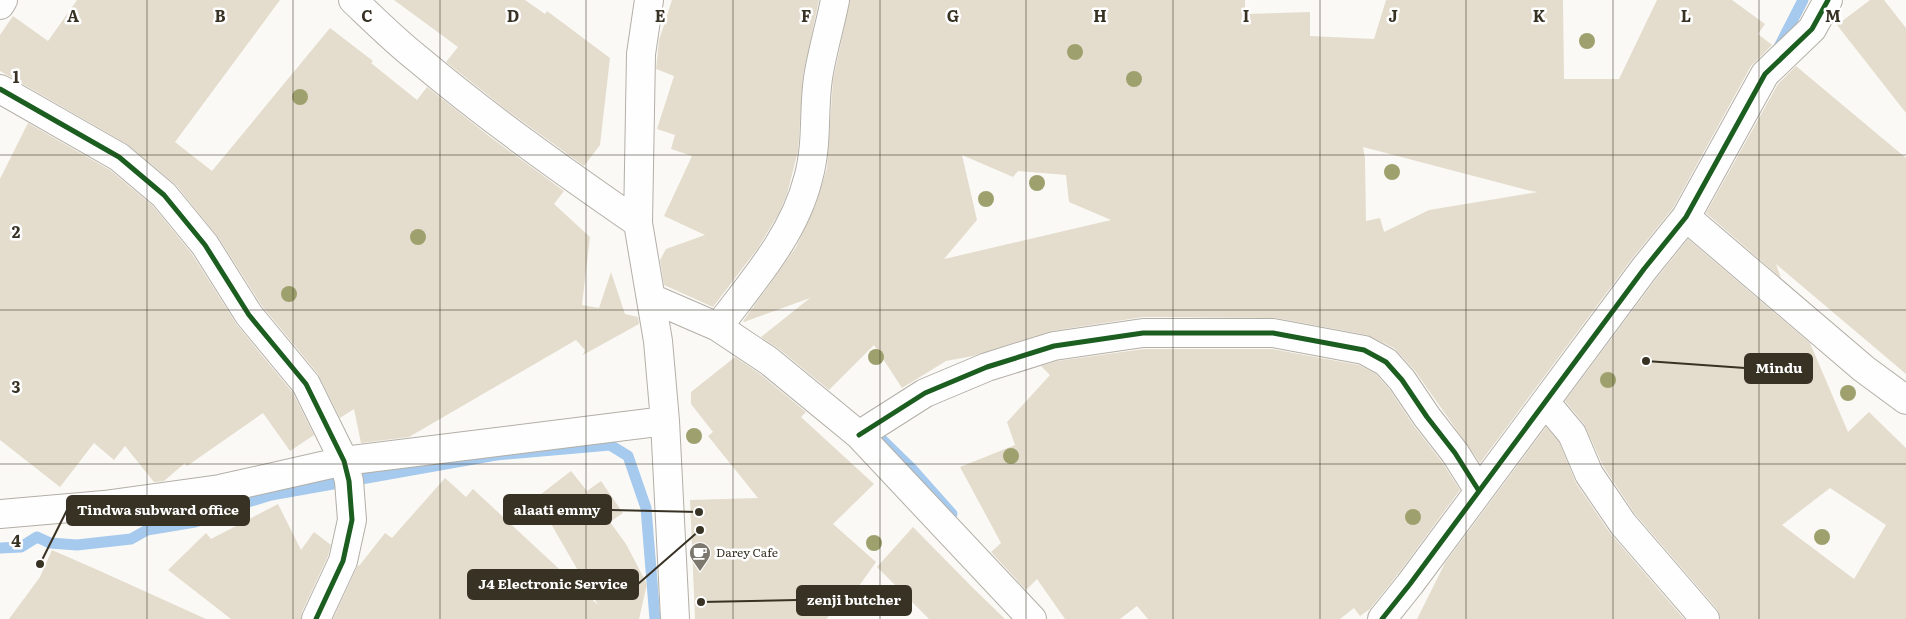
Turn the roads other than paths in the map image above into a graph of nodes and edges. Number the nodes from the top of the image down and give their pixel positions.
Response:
1 (3, 0) edge
2 (353, 0) edge
3 (649, 0) edge
4 (835, 0) edge
5 (1828, 0) edge
6 (0, 5) edge
7 (0, 89) edge
8 (1686, 217) junction
9 (638, 224) junction
10 (651, 298) junction
11 (718, 327) junction
12 (1906, 400) edge
13 (1546, 403) junction
14 (665, 421) junction
15 (859, 435) junction
16 (344, 461) junction
17 (1479, 491) junction
18 (0, 514) edge
19 (316, 619) edge
20 (675, 619) edge
21 (1032, 619) edge
22 (1382, 619) edge
23 (1705, 619) edge

1 - 6 street
2 - 9 street
3 - 9 street
4 - 11 street
5 - 8 street
7 - 16 street
8 - 12 street
8 - 13 street
9 - 10 street
10 - 11 street
10 - 14 street
11 - 15 street
13 - 17 street
13 - 23 street
14 - 16 street
14 - 20 street
15 - 17 street
15 - 21 street
16 - 18 street
16 - 19 street
17 - 22 street

